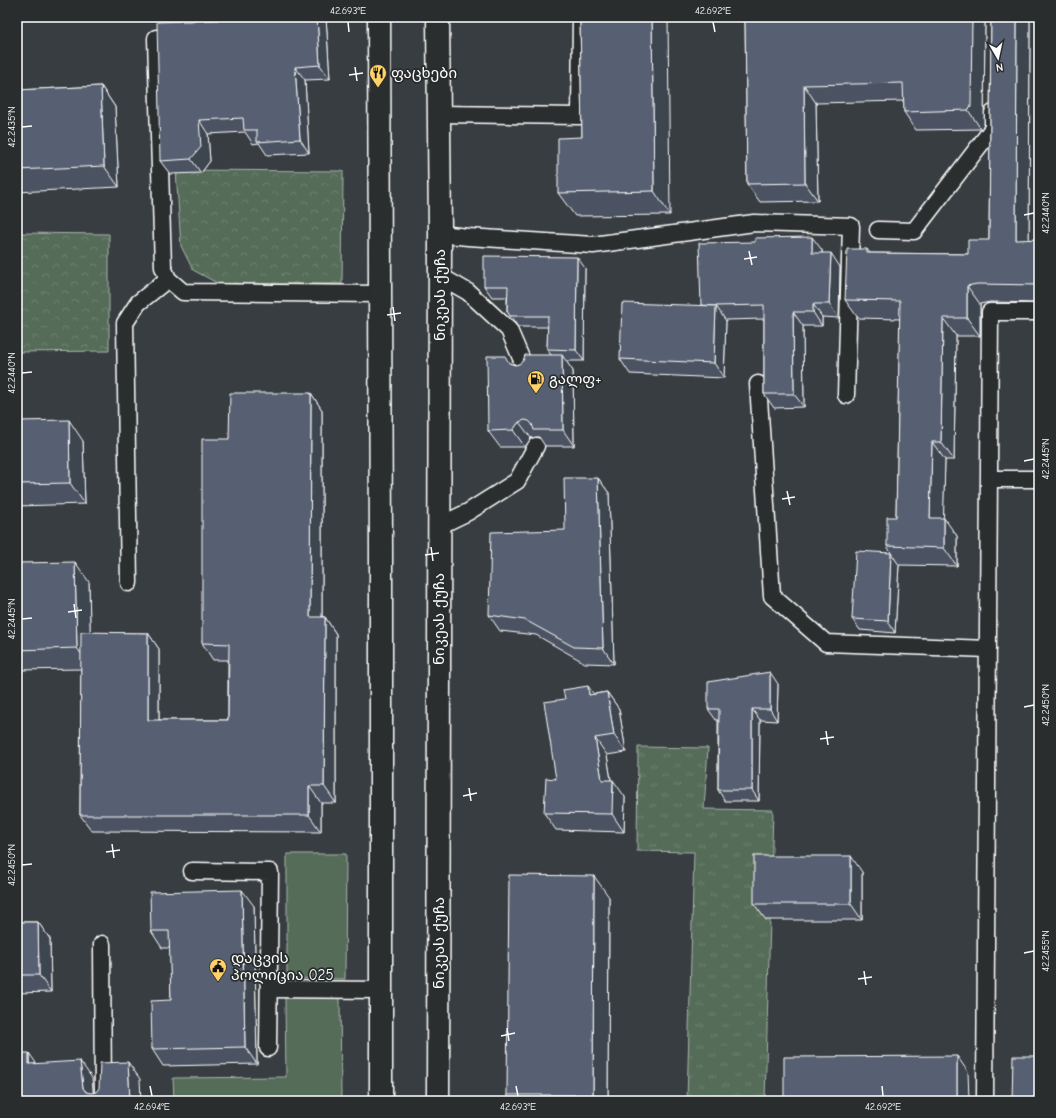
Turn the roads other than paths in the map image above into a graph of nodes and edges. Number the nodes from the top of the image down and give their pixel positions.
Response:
1 (379, 17) edge
2 (438, 17) edge
3 (581, 17) edge
4 (156, 38) edge
5 (993, 97) edge
6 (439, 114) junction
7 (878, 230) dead end
8 (440, 234) junction
9 (440, 276) junction
10 (168, 279) junction
11 (380, 294) junction
12 (1039, 312) edge
13 (527, 372) edge
14 (758, 384) dead end
15 (846, 395) dead end
16 (536, 446) edge
17 (990, 479) junction
18 (1039, 479) edge
19 (440, 526) junction
20 (129, 583) dead end
21 (988, 649) junction
22 (192, 871) dead end
23 (102, 944) dead end
24 (269, 989) junction
25 (381, 990) junction
26 (268, 1048) dead end
27 (102, 1101) edge
28 (381, 1101) edge
29 (438, 1101) edge
30 (985, 1101) edge

1 - 11 main road
2 - 6 main road, ნიკეას ქუჩა
3 - 6 lane
4 - 10 lane
5 - 7 lane
6 - 8 main road, ნიკეას ქუჩა
8 - 9 main road, ნიკეას ქუჩა
8 - 15 lane
9 - 13 lane
9 - 19 main road, ნიკეას ქუჩა
10 - 11 lane
10 - 20 lane
11 - 25 main road
12 - 17 lane
14 - 21 lane
16 - 19 lane
17 - 18 lane
17 - 21 lane
19 - 29 main road, ნიკეას ქუჩა
21 - 30 lane
22 - 24 lane
23 - 27 lane
24 - 25 lane
24 - 26 lane
25 - 28 main road

